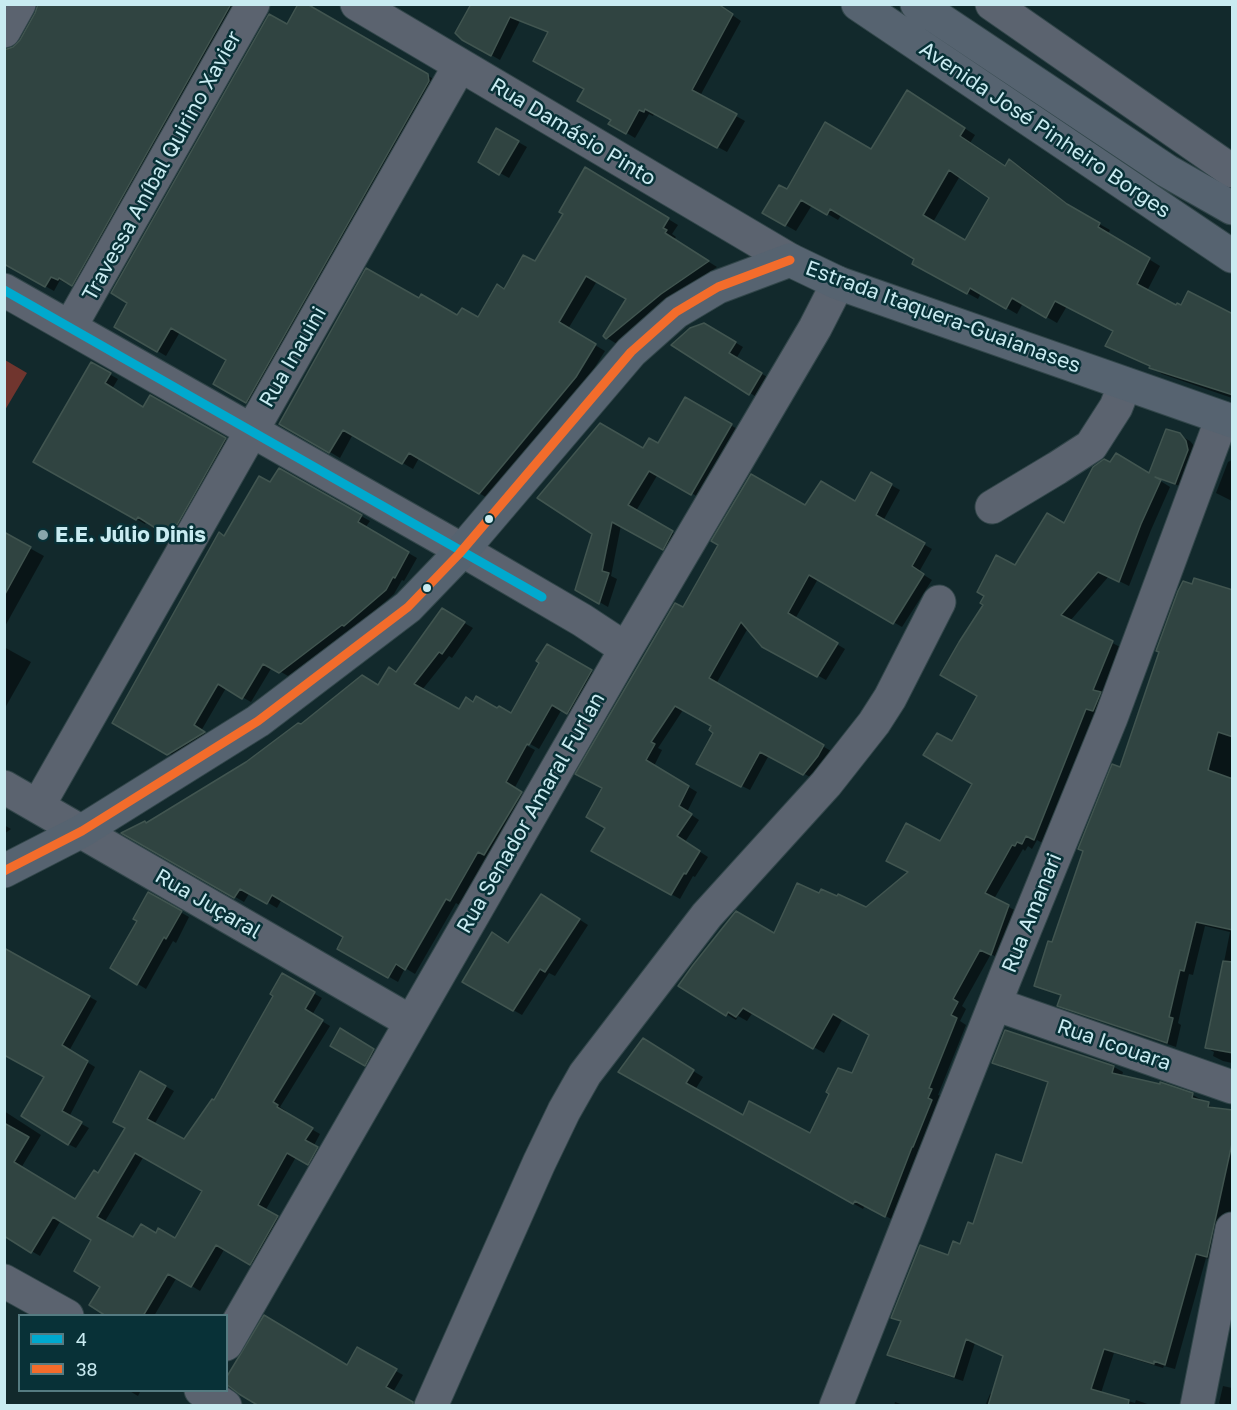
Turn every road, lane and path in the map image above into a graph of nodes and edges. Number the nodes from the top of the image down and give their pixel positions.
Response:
1 (19, 4) edge
2 (253, 4) edge
3 (357, 4) edge
4 (858, 4) edge
5 (917, 4) edge
6 (992, 4) edge
7 (4, 31) edge
8 (460, 65) junction
9 (1233, 171) edge
10 (1233, 208) edge
11 (1233, 256) edge
12 (790, 260) junction
13 (838, 283) junction
14 (4, 290) edge
15 (70, 327) junction
16 (1125, 384) junction
17 (1227, 420) edge
18 (251, 430) junction
19 (992, 507) dead end
20 (462, 550) junction
21 (939, 602) dead end
22 (626, 649) junction
23 (4, 787) edge
24 (38, 806) junction
25 (82, 831) junction
26 (4, 871) edge
27 (995, 1004) junction
28 (411, 1022) junction
29 (1233, 1087) edge
30 (1233, 1229) edge
31 (4, 1281) edge
32 (63, 1314) edge
33 (228, 1341) edge
34 (199, 1392) edge
35 (203, 1392) edge
36 (192, 1406) edge
37 (225, 1406) edge
38 (431, 1406) edge
39 (836, 1406) edge
40 (1197, 1406) edge

1 - 7 street
2 - 15 street, Travessa Aníbal Quirino Xavier
3 - 8 street, Rua Damásio Pinto
4 - 11 main road, Avenida José Pinheiro Borges
5 - 10 main road, Avenida José Pinheiro Borges
6 - 9 street
8 - 12 street, Rua Damásio Pinto
8 - 18 street, Rua Inauini
12 - 13 main road, Estrada Itaquera-Guaianases
12 - 20 main road, Estrada Itaquera-Guaianases
13 - 16 main road, Estrada Itaquera-Guaianases
13 - 22 street, Rua Senador Amaral Furlan
14 - 15 street
15 - 18 street
16 - 17 main road, Estrada Itaquera-Guaianases
16 - 19 street
17 - 27 street, Rua Amanari
18 - 20 street
18 - 24 street, Rua Inauini
20 - 22 street
20 - 25 main road, Estrada Itaquera-Guaianases
21 - 38 street
22 - 28 street, Rua Senador Amaral Furlan
23 - 24 street, Rua Juçaral
24 - 25 street, Rua Juçaral
25 - 26 main road, Estrada Itaquera-Guaianases
25 - 28 street, Rua Juçaral
27 - 29 street, Rua Icouara
27 - 39 street, Rua Amanari
28 - 33 street, Rua Senador Amaral Furlan
30 - 40 street
31 - 32 street
34 - 36 street
35 - 37 street

